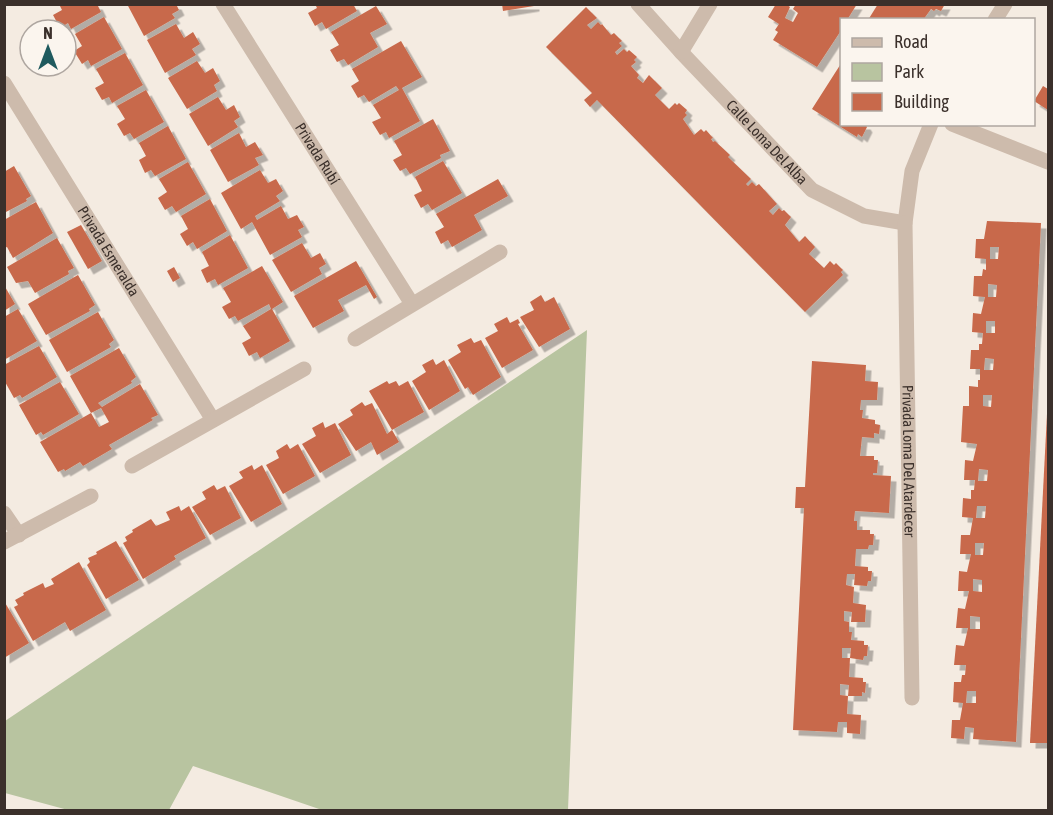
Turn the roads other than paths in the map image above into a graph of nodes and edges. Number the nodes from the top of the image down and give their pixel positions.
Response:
1 (223, 4) edge
2 (638, 4) edge
3 (710, 4) edge
4 (1005, 4) edge
5 (996, 18) edge
6 (681, 52) junction
7 (4, 83) edge
8 (930, 126) edge
9 (957, 126) edge
10 (1048, 162) edge
11 (905, 223) junction
12 (500, 252) dead end
13 (412, 304) junction
14 (356, 339) dead end
15 (304, 369) dead end
16 (213, 420) junction
17 (132, 466) dead end
18 (92, 495) dead end
19 (4, 513) edge
20 (12, 539) edge
21 (912, 698) dead end

1 - 13 street, Privada Rubí
2 - 6 street, Calle Loma Del Alba
3 - 6 street
4 - 5 street
6 - 11 street, Calle Loma Del Alba
7 - 16 street, Privada Esmeralda
8 - 11 street, Privada Loma Del Atardecer
9 - 10 street
11 - 21 street, Privada Loma Del Atardecer
12 - 13 street
13 - 14 street
15 - 16 street
16 - 17 street
18 - 20 street
19 - 20 street

